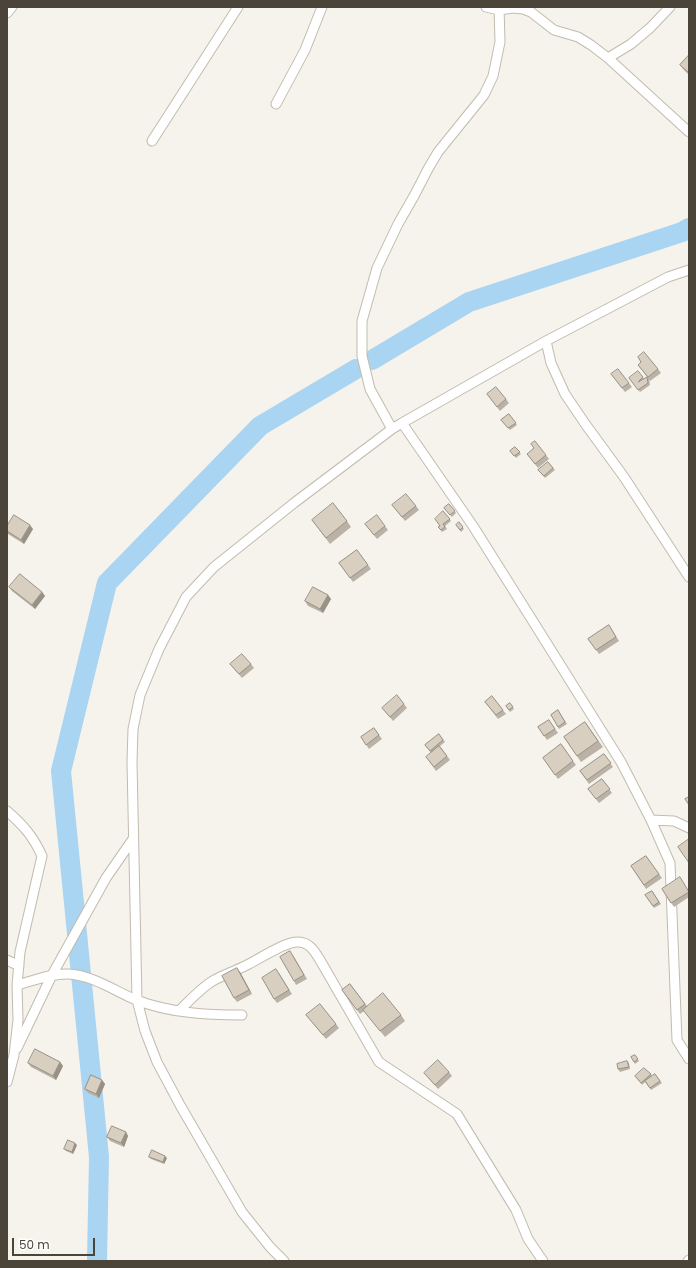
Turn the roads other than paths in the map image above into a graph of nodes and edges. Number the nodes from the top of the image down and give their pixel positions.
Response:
1 (12, 7) edge
2 (238, 7) edge
3 (322, 7) edge
4 (486, 7) edge
5 (670, 7) edge
6 (499, 9) edge
7 (7, 13) edge
8 (608, 58) junction
9 (276, 104) dead end
10 (689, 132) edge
11 (152, 140) dead end
12 (689, 270) edge
13 (546, 341) junction
14 (402, 423) junction
15 (392, 429) junction
16 (689, 577) edge
17 (7, 811) edge
18 (651, 820) junction
19 (689, 828) edge
20 (133, 839) junction
21 (7, 960) edge
22 (19, 966) junction
23 (52, 975) junction
24 (17, 985) junction
25 (137, 1000) junction
26 (179, 1011) junction
27 (242, 1015) dead end
28 (14, 1055) junction
29 (689, 1059) edge
30 (7, 1082) edge
31 (284, 1261) edge
32 (543, 1261) edge

1 - 7 street
2 - 11 street
3 - 9 street
4 - 6 street
5 - 8 street
6 - 8 street
6 - 15 street
8 - 10 street
12 - 13 street
13 - 14 street
13 - 16 street
14 - 15 street
14 - 18 street
15 - 20 street
17 - 22 street
18 - 19 street
18 - 29 street
20 - 23 street
20 - 25 street
21 - 22 street
22 - 24 street
23 - 24 street
23 - 25 street
23 - 28 street
24 - 28 street
25 - 26 street
25 - 31 street
26 - 27 street
26 - 32 street
28 - 30 street

